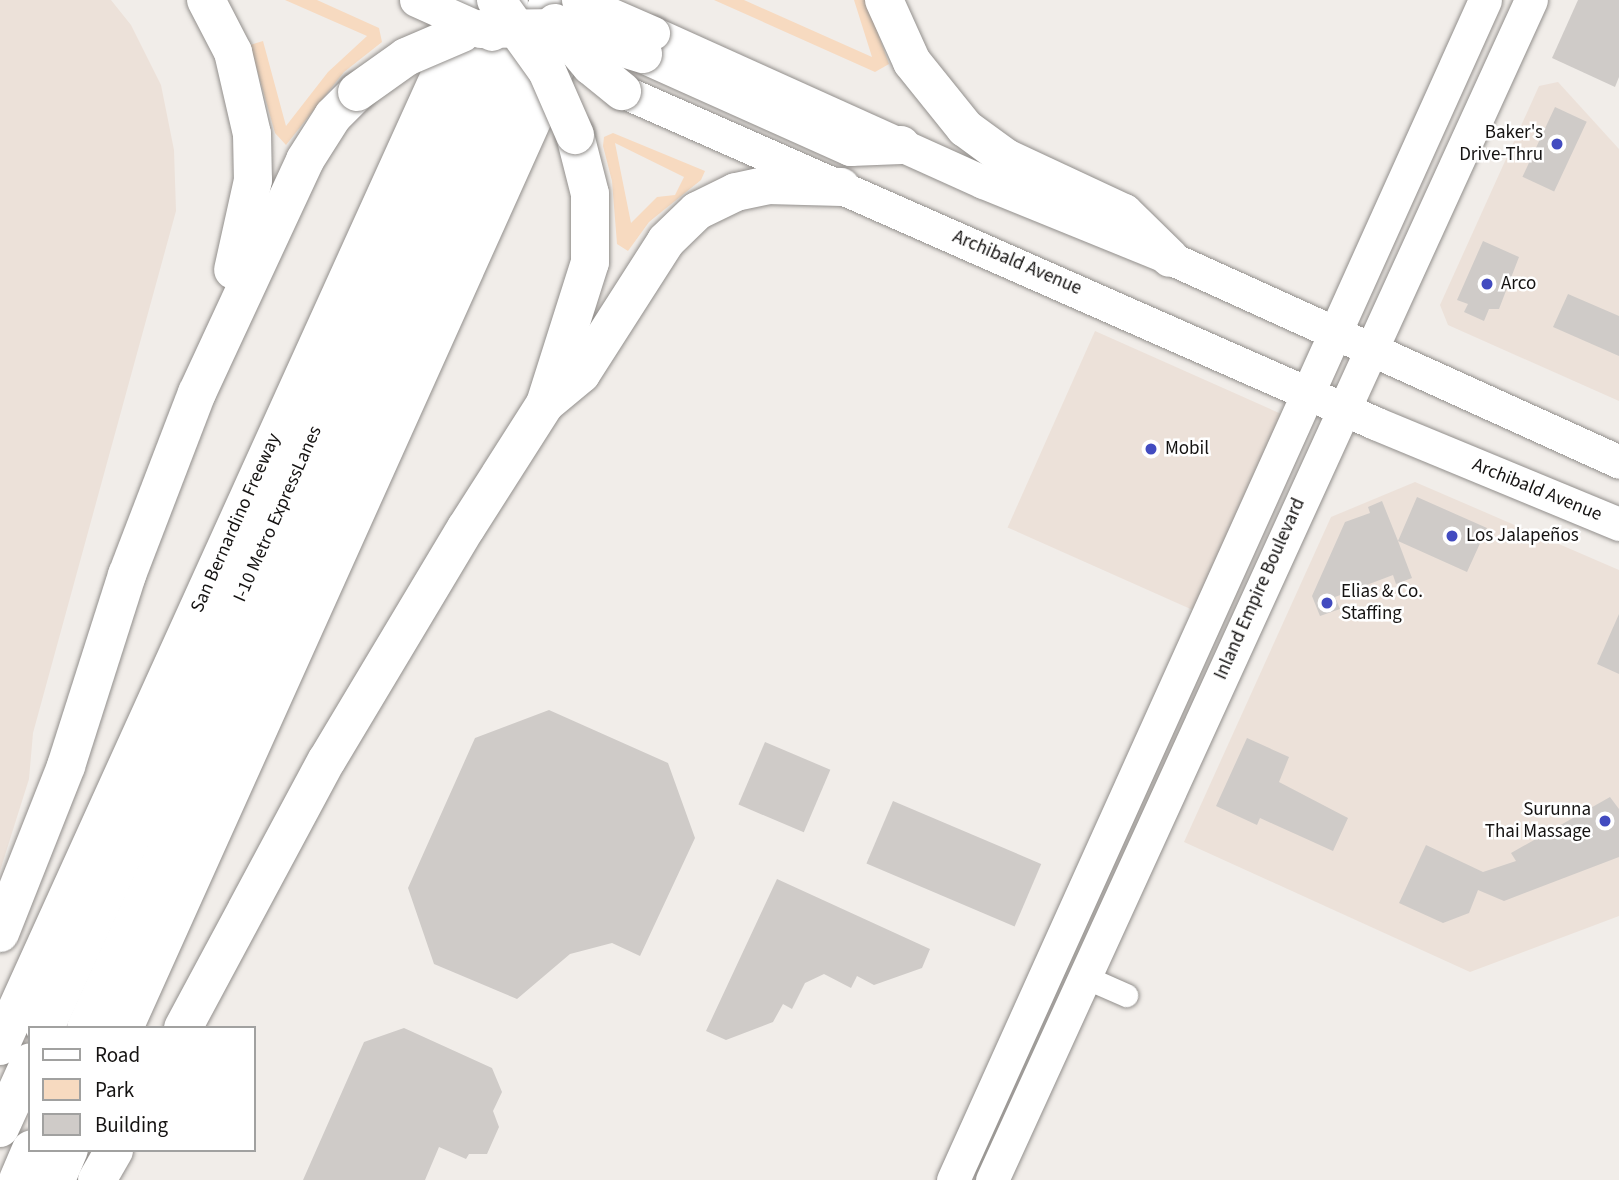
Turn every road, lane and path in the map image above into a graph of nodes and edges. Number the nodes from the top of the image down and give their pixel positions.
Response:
1 (206, 0) edge
2 (416, 0) edge
3 (586, 0) edge
4 (611, 0) edge
5 (884, 0) edge
6 (1485, 0) edge
7 (1531, 0) edge
8 (523, 14) edge
9 (622, 92) joint
10 (901, 145) joint
11 (841, 187) junction
12 (1170, 258) junction
13 (451, 300) junction
14 (1335, 335) junction
15 (1370, 351) junction
16 (197, 393) junction
17 (1310, 393) junction
18 (545, 404) junction
19 (1344, 407) junction
20 (1619, 462) edge
21 (1619, 523) edge
22 (0, 933) edge
23 (1085, 977) junction
24 (1126, 995) dead end
25 (46, 1026) edge
26 (87, 1026) edge
27 (125, 1026) edge
28 (184, 1026) edge
29 (0, 1046) edge
30 (28, 1066) edge
31 (0, 1128) edge
32 (30, 1152) edge
33 (68, 1152) edge
34 (113, 1152) edge
35 (18, 1180) edge
36 (56, 1180) edge
37 (97, 1180) edge
38 (953, 1180) edge
39 (992, 1180) edge

1 - 16 highway
2 - 8 main road, bridge
3 - 13 highway
4 - 13 highway
5 - 12 highway
6 - 14 main road, Inland Empire Boulevard
7 - 15 main road, Inland Empire Boulevard
8 - 9 highway, bridge
8 - 10 highway, bridge
8 - 16 highway, bridge
8 - 18 highway, bridge
8 - 25 highway, I-10 Metro ExpressLanes
8 - 26 highway, I-10 Metro ExpressLanes
8 - 29 highway, San Bernardino Freeway
9 - 11 main road, Archibald Avenue
10 - 12 main road
11 - 17 main road, Archibald Avenue
11 - 18 highway
12 - 14 main road
13 - 27 highway
14 - 15 main road
14 - 17 main road, Inland Empire Boulevard
15 - 19 main road, Inland Empire Boulevard
15 - 20 main road
16 - 22 highway
17 - 19 main road, Archibald Avenue
17 - 38 main road, Inland Empire Boulevard
18 - 28 highway
19 - 21 main road, Archibald Avenue
19 - 23 main road, Inland Empire Boulevard
23 - 24 street
23 - 39 main road, Inland Empire Boulevard
30 - 31 highway
32 - 35 highway
33 - 36 highway
34 - 37 highway

